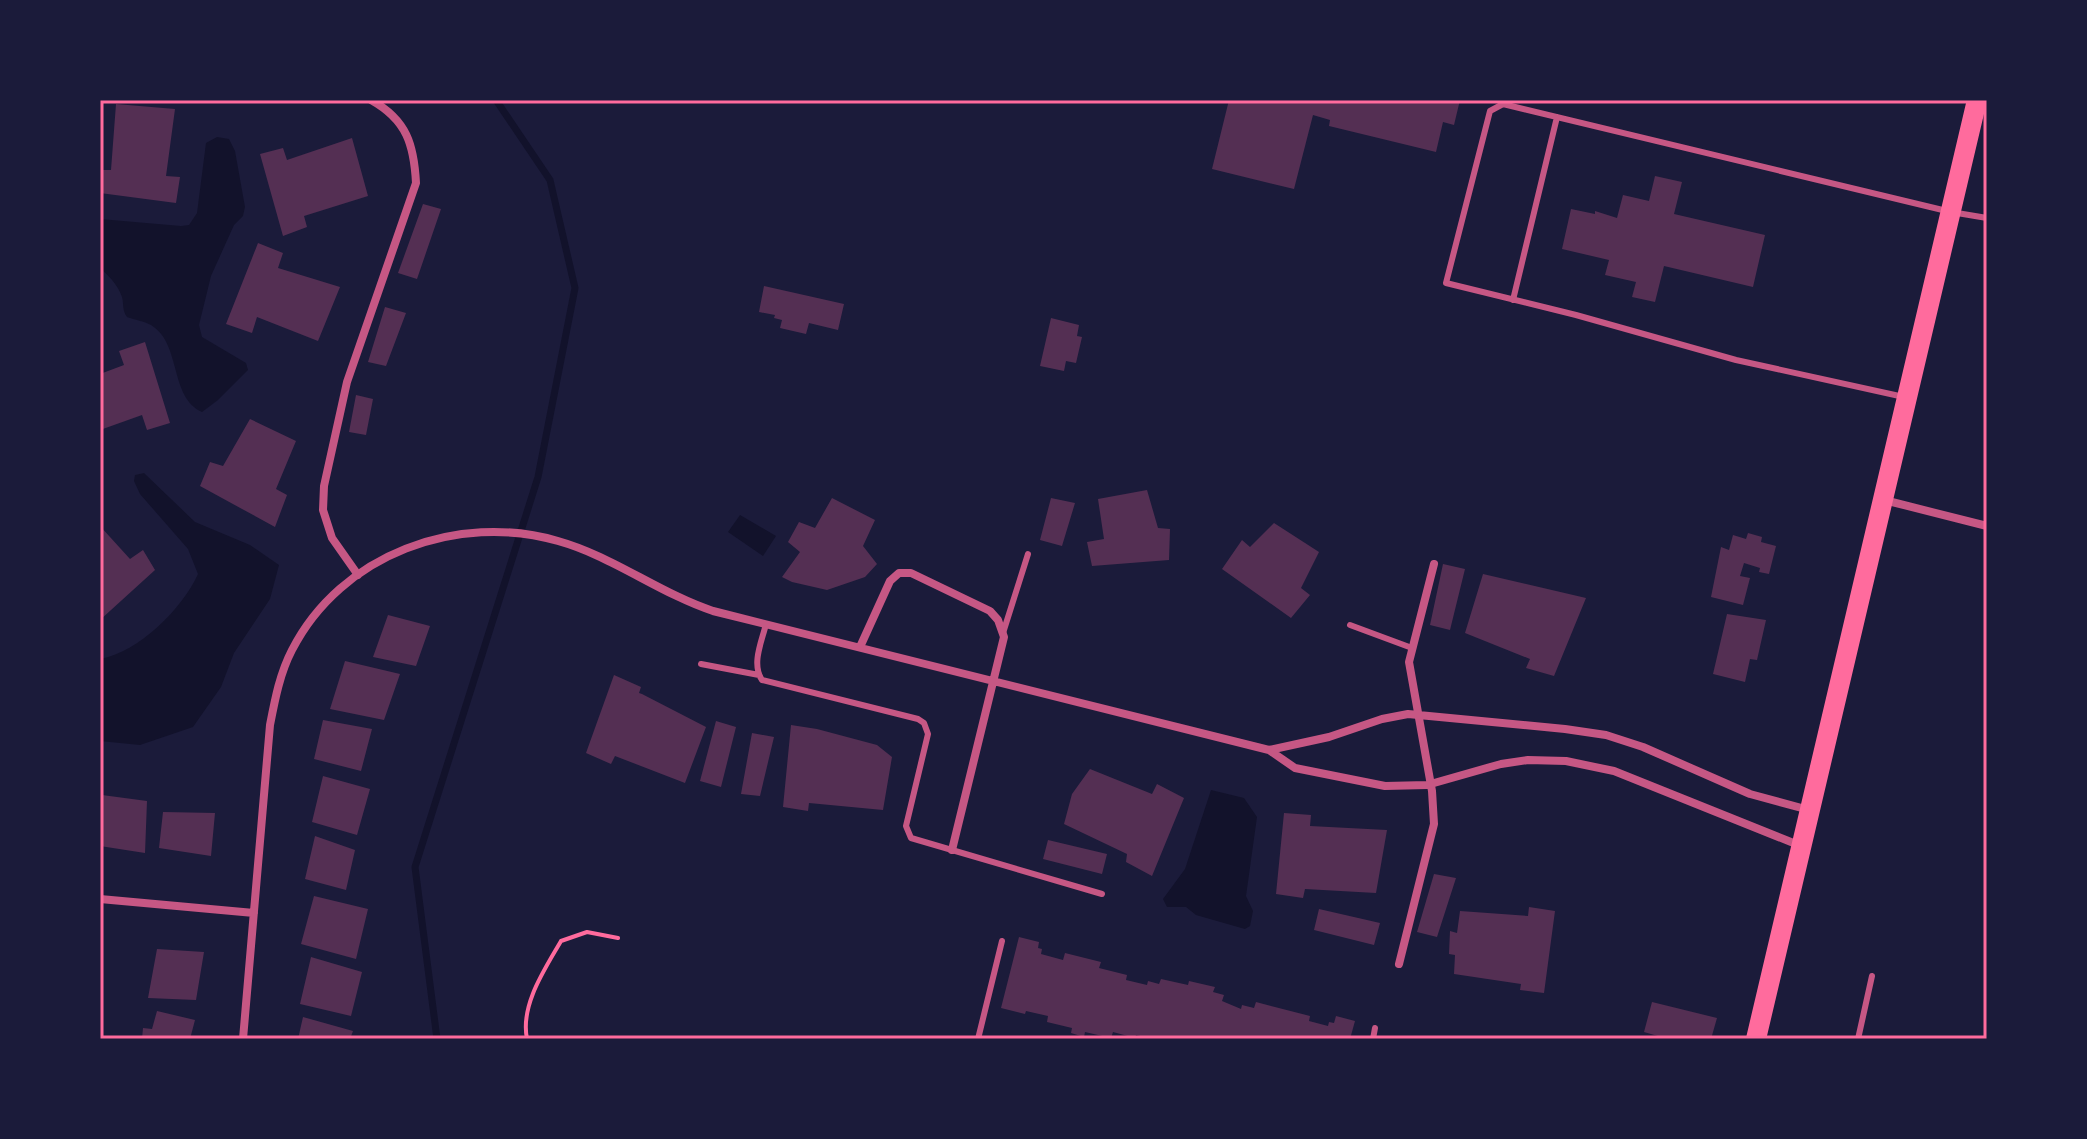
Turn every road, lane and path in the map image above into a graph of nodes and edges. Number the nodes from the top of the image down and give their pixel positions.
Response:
1 (371, 100) edge
2 (1977, 100) edge
3 (1504, 102) edge
4 (1557, 117) junction
5 (1951, 212) junction
6 (1987, 218) edge
7 (1513, 300) junction
8 (1907, 397) junction
9 (1883, 499) junction
10 (1987, 526) edge
11 (1028, 554) dead end
12 (1434, 564) dead end
13 (358, 575) junction
14 (766, 624) junction
15 (1350, 625) dead end
16 (1003, 633) junction
17 (860, 647) junction
18 (1412, 648) junction
19 (701, 664) dead end
20 (759, 675) junction
21 (994, 680) junction
22 (1417, 714) junction
23 (1269, 750) junction
24 (1431, 784) junction
25 (1810, 810) junction
26 (1802, 846) junction
27 (952, 850) junction
28 (1102, 894) dead end
29 (100, 899) edge
30 (254, 913) junction
31 (618, 938) dead end
32 (1002, 941) dead end
33 (1399, 964) dead end
34 (1872, 976) dead end
35 (1375, 1028) dead end
36 (243, 1039) edge
37 (527, 1039) edge
38 (978, 1039) edge
39 (1373, 1039) edge
40 (1756, 1039) edge
41 (1858, 1039) edge

1 - 13 street
2 - 5 main road
3 - 4 lane
3 - 7 lane
4 - 5 lane
4 - 7 lane
5 - 6 lane
5 - 8 main road
7 - 8 lane
8 - 9 main road
9 - 10 street
9 - 25 main road
11 - 16 lane
12 - 18 street
13 - 14 street
13 - 30 street
14 - 17 street
14 - 20 lane
15 - 18 lane
16 - 17 street
16 - 21 street
17 - 21 street
18 - 22 street
19 - 20 lane
20 - 27 lane
21 - 23 street
21 - 27 street
22 - 23 street
22 - 24 street
22 - 25 street
23 - 24 street
24 - 26 street
24 - 33 street
25 - 26 main road
26 - 40 main road
27 - 28 lane
29 - 30 street
30 - 36 street
31 - 37 path
32 - 38 lane
34 - 41 lane
35 - 39 lane

